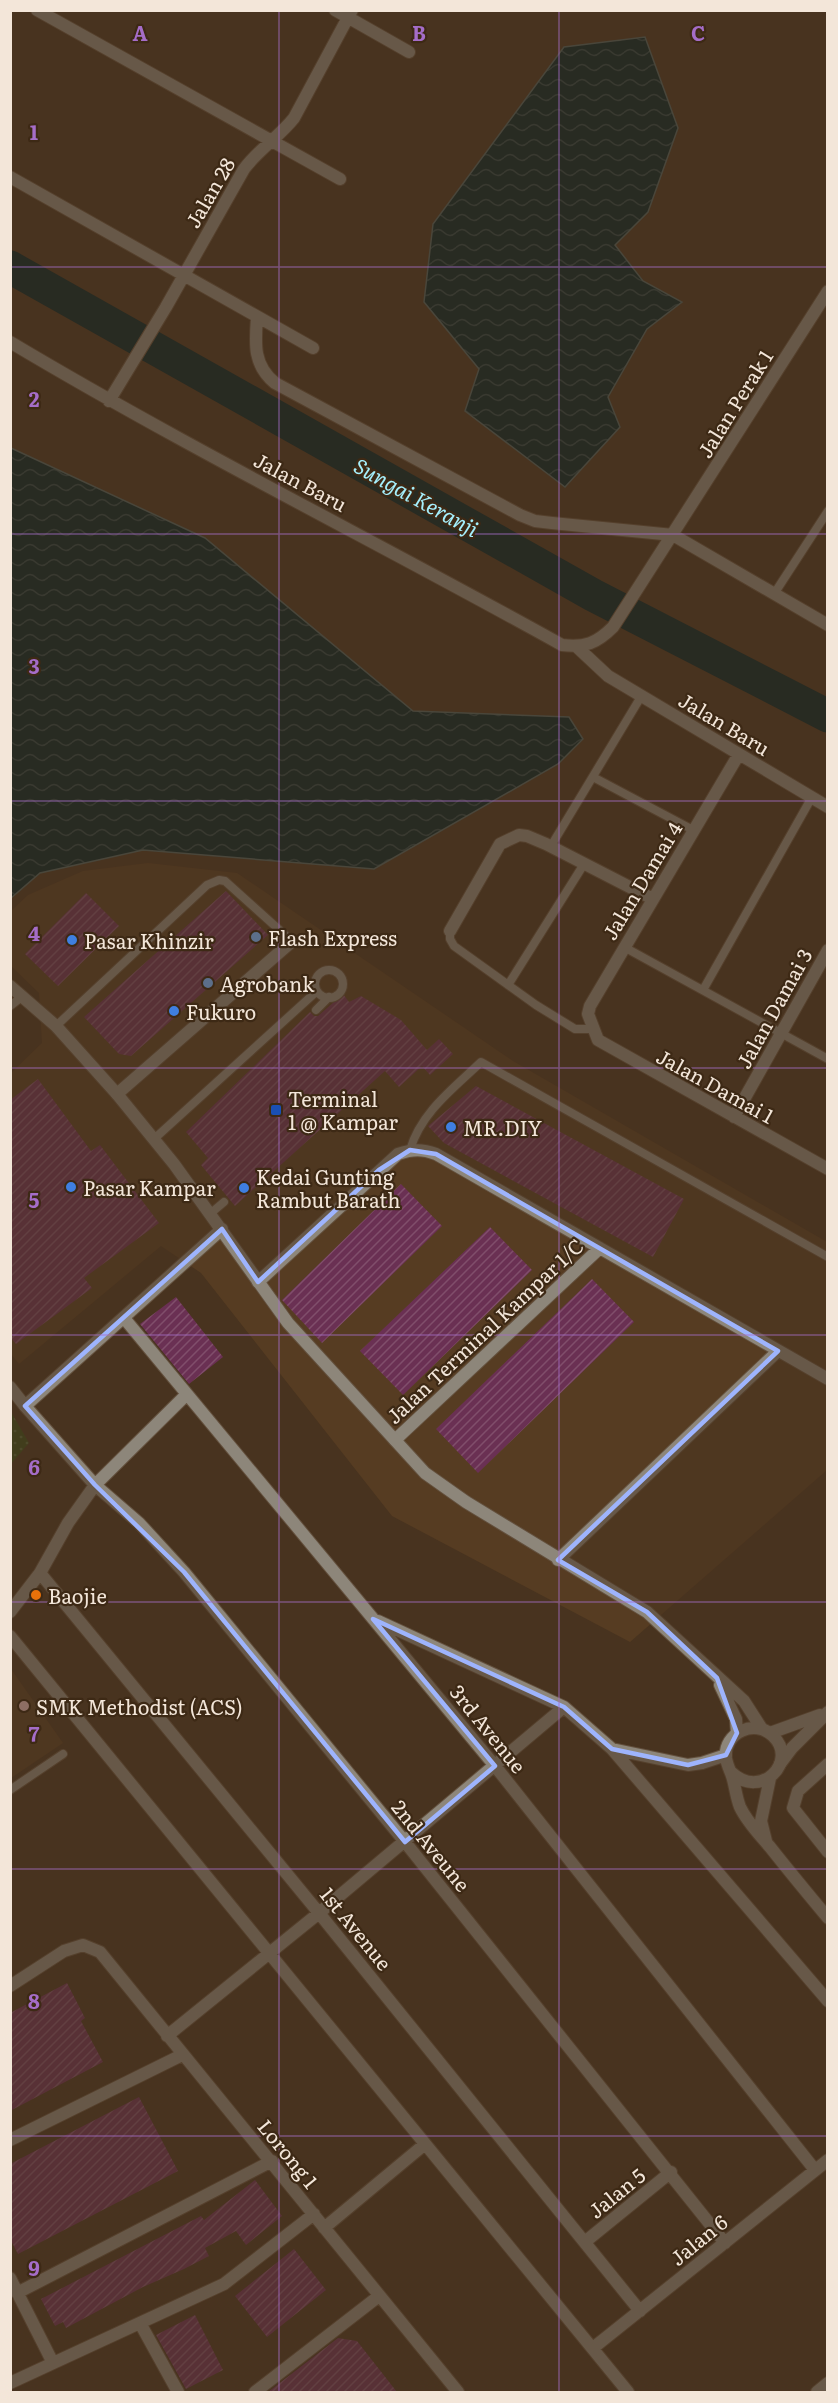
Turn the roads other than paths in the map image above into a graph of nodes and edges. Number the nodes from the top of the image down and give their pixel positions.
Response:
1 (37, 10) edge
2 (335, 10) edge
3 (350, 14) edge
4 (409, 52) dead end
5 (272, 141) junction
6 (10, 177) edge
7 (340, 179) dead end
8 (183, 275) junction
9 (828, 291) edge
10 (257, 317) junction
11 (10, 342) edge
12 (313, 348) dead end
13 (109, 401) junction
14 (828, 511) edge
15 (673, 535) junction
16 (774, 594) junction
17 (828, 625) edge
18 (577, 647) junction
19 (642, 695) junction
20 (739, 753) junction
21 (593, 777) junction
22 (812, 798) junction
23 (828, 807) edge
24 (693, 830) junction
25 (551, 846) junction
26 (584, 864) junction
27 (653, 899) junction
28 (450, 931) joint
29 (289, 944) joint
30 (624, 947) junction
31 (828, 950) edge
32 (508, 985) junction
33 (10, 986) edge
34 (703, 990) junction
35 (317, 991) junction
36 (23, 996) junction
37 (329, 998) junction
38 (10, 1006) edge
39 (316, 1010) dead end
40 (56, 1026) junction
41 (591, 1029) junction
42 (782, 1032) junction
43 (828, 1059) edge
44 (117, 1094) junction
45 (734, 1117) junction
46 (154, 1139) junction
47 (410, 1149) junction
48 (828, 1169) edge
49 (224, 1202) dead end
50 (211, 1213) junction
51 (222, 1229) junction
52 (600, 1248) junction
53 (828, 1257) edge
54 (258, 1282) junction
55 (124, 1318) junction
56 (778, 1351) junction
57 (828, 1380) edge
58 (10, 1388) edge
59 (186, 1395) junction
60 (25, 1406) junction
61 (395, 1440) junction
62 (95, 1485) junction
63 (558, 1560) junction
64 (40, 1573) junction
65 (10, 1612) edge
66 (373, 1619) junction
67 (10, 1636) edge
68 (717, 1678) junction
69 (564, 1707) junction
70 (827, 1712) edge
71 (766, 1731) junction
72 (737, 1733) junction
73 (612, 1749) junction
74 (63, 1754) dead end
75 (726, 1755) junction
76 (780, 1764) junction
77 (828, 1764) edge
78 (495, 1766) junction
79 (731, 1772) junction
80 (770, 1778) junction
81 (10, 1790) edge
82 (405, 1842) junction
83 (766, 1843) junction
84 (828, 1852) edge
85 (319, 1912) junction
86 (828, 1918) edge
87 (269, 1954) junction
88 (10, 1986) edge
89 (828, 2001) edge
90 (167, 2036) junction
91 (182, 2055) junction
92 (10, 2140) edge
93 (426, 2144) junction
94 (828, 2160) edge
95 (272, 2161) junction
96 (815, 2170) junction
97 (671, 2172) junction
98 (314, 2214) junction
99 (324, 2228) junction
100 (586, 2241) junction
101 (725, 2242) junction
102 (10, 2278) edge
103 (18, 2293) junction
104 (379, 2296) junction
105 (640, 2311) junction
106 (140, 2323) junction
107 (593, 2348) junction
108 (52, 2363) junction
109 (10, 2383) edge
110 (828, 2383) edge
111 (178, 2392) edge
112 (255, 2392) edge
113 (458, 2392) edge
114 (628, 2392) edge
115 (817, 2392) edge

1 - 5 street
2 - 3 street
3 - 4 street
3 - 5 street, Jalan 28
5 - 7 street
5 - 8 street, Jalan 28
6 - 8 street
8 - 10 street
8 - 13 street, Jalan 28
9 - 15 street, Jalan Perak 1
10 - 12 street
10 - 15 street
11 - 13 street, Jalan Baru
13 - 18 street, Jalan Baru
14 - 16 lane
15 - 16 street
15 - 18 street
16 - 17 street
18 - 19 street, Jalan Baru
19 - 20 street, Jalan Baru
19 - 21 lane
20 - 22 street, Jalan Baru
20 - 24 street, Jalan Damai 4
21 - 24 lane
21 - 25 lane
22 - 23 street, Jalan Baru
22 - 34 lane
24 - 27 street, Jalan Damai 4
25 - 26 street
25 - 28 street
26 - 27 street
26 - 32 lane
27 - 30 street, Jalan Damai 4
28 - 32 lane
29 - 40 lane
29 - 44 street
30 - 34 lane
30 - 41 street, Jalan Damai 4
31 - 42 street, Jalan Damai 3
32 - 41 lane
33 - 36 street
34 - 42 lane
35 - 37 lane
35 - 37 lane
35 - 46 lane
36 - 38 lane
36 - 40 street
37 - 39 lane
40 - 44 street
41 - 45 street, Jalan Damai 1
42 - 43 lane
42 - 45 street, Jalan Damai 3
44 - 46 street
45 - 48 street, Jalan Damai 1
46 - 50 street
47 - 52 street
47 - 53 lane
47 - 54 street
49 - 50 lane
50 - 51 street
51 - 54 street
51 - 55 street
52 - 56 street
52 - 61 street, Jalan Terminal Kampar 1/C
54 - 61 street
55 - 59 street, 3rd Avenue
55 - 60 street
56 - 57 street
56 - 63 street
58 - 60 street, 2nd Aveune
59 - 62 street
59 - 66 street, 3rd Avenue
60 - 62 street, 2nd Aveune
61 - 63 street
62 - 64 street
62 - 82 street, 2nd Aveune
63 - 68 street
64 - 65 street
64 - 85 street, 1st Avenue
66 - 69 street
66 - 78 street, 3rd Avenue
67 - 87 street
68 - 71 street
68 - 72 street
69 - 73 street
69 - 78 street
70 - 71 street
70 - 76 street
71 - 72 street
71 - 76 street
72 - 75 street
73 - 75 street
73 - 89 street
74 - 81 lane
75 - 79 street
76 - 80 street
77 - 84 street
78 - 82 street
78 - 96 street, 3rd Avenue
79 - 80 street
79 - 83 street
80 - 83 street
82 - 85 street
82 - 97 street, 2nd Aveune
83 - 86 street
85 - 87 street
85 - 100 street, 1st Avenue
87 - 90 street
87 - 93 street
88 - 90 street, Lorong 1
90 - 91 street, Lorong 1
91 - 92 street
91 - 95 street, Lorong 1
93 - 99 street
93 - 107 street
94 - 96 street, Jalan 6
95 - 98 street, Lorong 1
95 - 103 street
96 - 101 street, Jalan 6
97 - 100 street, Jalan 5
97 - 101 street, 2nd Aveune
98 - 99 street, Lorong 1
98 - 106 street
99 - 104 street, Lorong 1
100 - 105 street, 1st Avenue
101 - 105 street, Jalan 6
102 - 103 street
103 - 108 street
104 - 112 street
104 - 113 street, Lorong 1
105 - 107 street, Jalan 6
106 - 108 street
106 - 111 street
107 - 114 street
108 - 109 street
110 - 115 street

